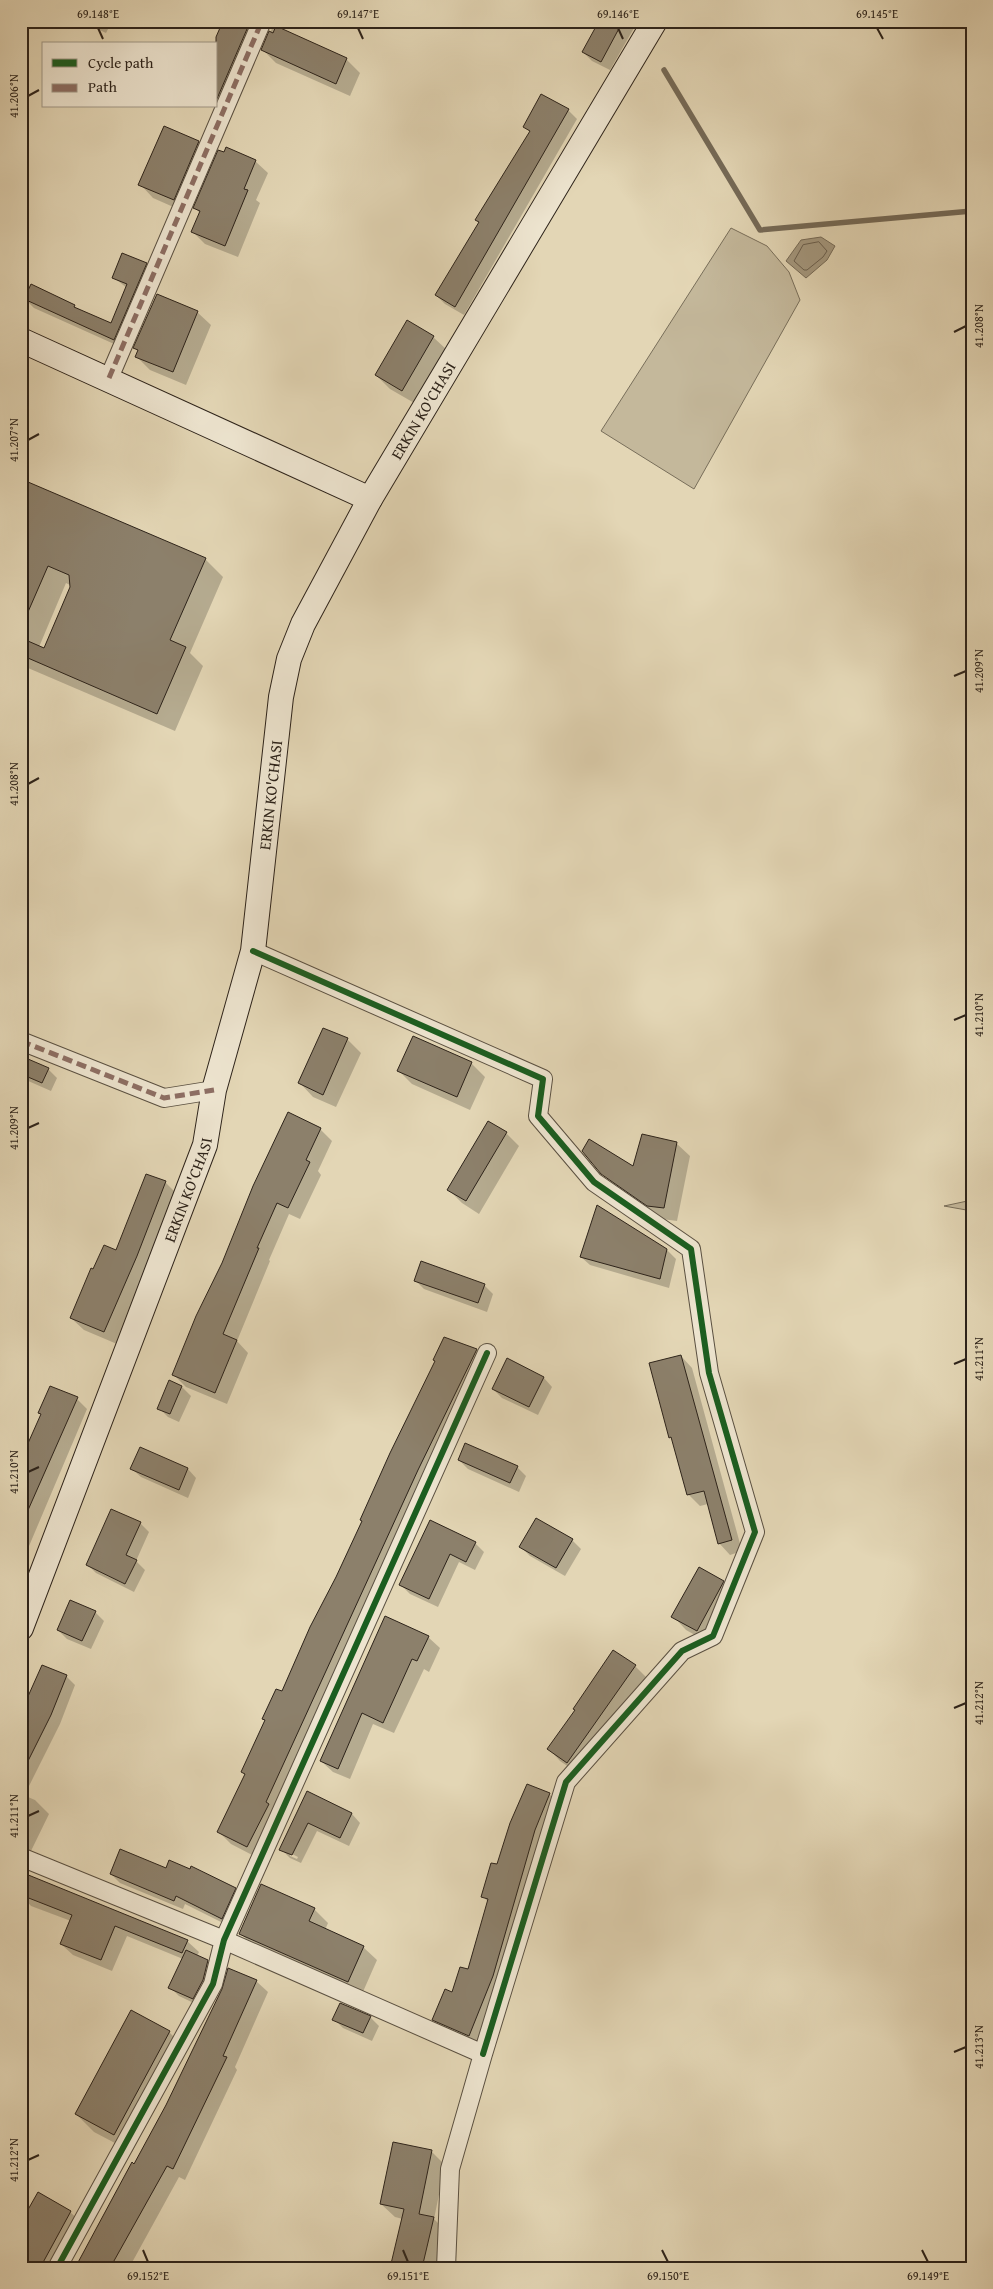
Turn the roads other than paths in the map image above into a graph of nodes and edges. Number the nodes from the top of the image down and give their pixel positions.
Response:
1 (262, 21) edge
2 (655, 21) edge
3 (21, 340) edge
4 (109, 378) junction
5 (370, 499) junction
6 (252, 951) junction
7 (21, 1041) edge
8 (214, 1090) junction
9 (487, 1353) dead end
10 (21, 1628) edge
11 (21, 1857) edge
12 (224, 1940) junction
13 (483, 2054) junction
14 (57, 2268) edge
15 (446, 2268) edge

1 - 4 street
2 - 5 main road, ERKIN KO'CHASI
3 - 4 main road
4 - 5 main road
5 - 6 main road, ERKIN KO'CHASI
6 - 8 main road, ERKIN KO'CHASI
6 - 13 street
7 - 8 street
8 - 10 main road, ERKIN KO'CHASI
9 - 12 street
11 - 12 street
12 - 13 street
12 - 14 street
13 - 15 street

